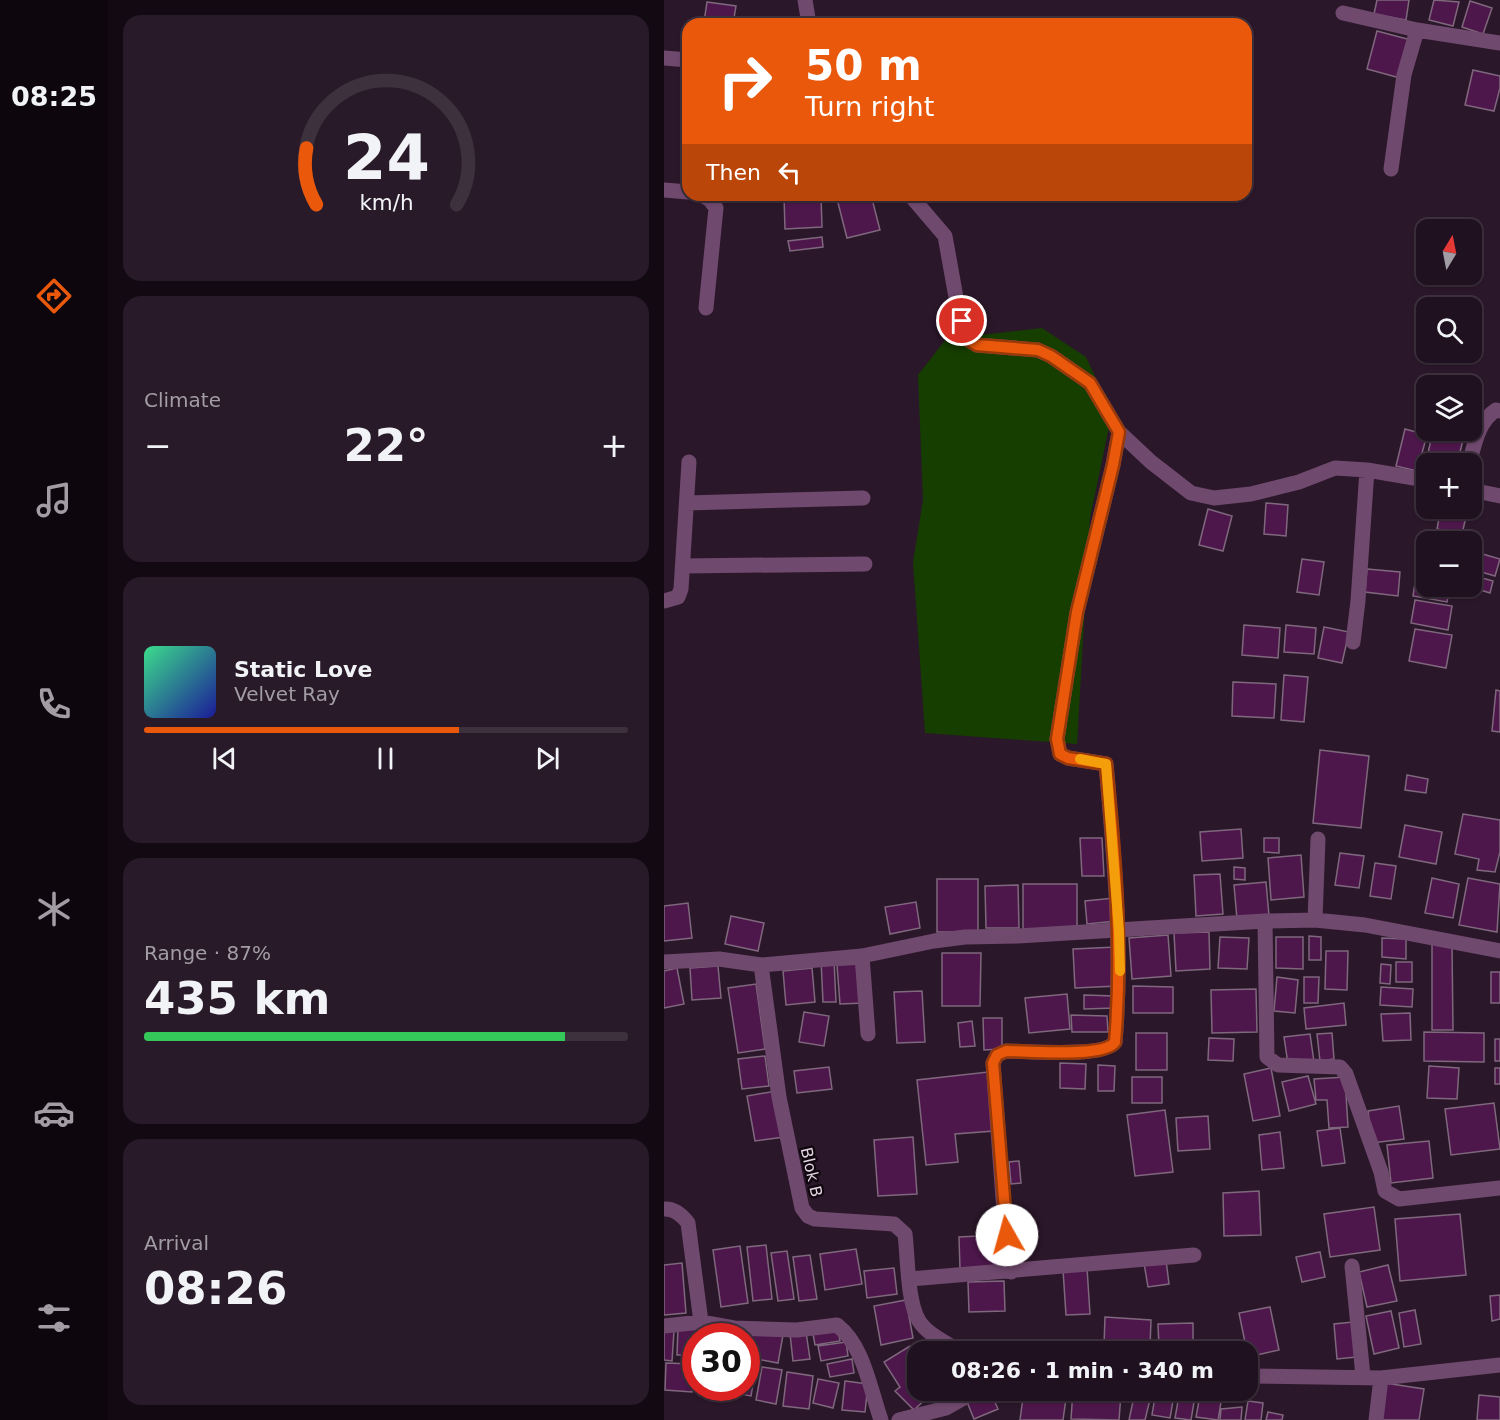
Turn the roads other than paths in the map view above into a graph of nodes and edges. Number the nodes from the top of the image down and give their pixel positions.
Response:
1 (805, 0) edge
2 (1343, 13) dead end
3 (808, 18) edge
4 (1417, 30) junction
5 (1500, 43) edge
6 (664, 58) edge
7 (682, 60) edge
8 (1391, 169) dead end
9 (664, 190) edge
10 (682, 192) edge
11 (711, 201) edge
12 (915, 201) edge
13 (706, 309) dead end
14 (1500, 411) edge
15 (1119, 432) junction
16 (1472, 453) edge
17 (689, 462) dead end
18 (1367, 470) junction
19 (1416, 478) edge
20 (1482, 492) edge
21 (1500, 496) edge
22 (863, 498) dead end
23 (687, 503) junction
24 (865, 564) dead end
25 (683, 566) junction
26 (664, 601) edge
27 (1353, 642) dead end
28 (1318, 839) dead end
29 (1315, 920) junction
30 (1265, 921) junction
31 (1119, 931) junction
32 (1500, 951) edge
33 (862, 956) junction
34 (664, 962) edge
35 (761, 964) junction
36 (868, 1034) dead end
37 (1500, 1188) edge
38 (664, 1209) edge
39 (1194, 1255) dead end
40 (1352, 1266) dead end
41 (1011, 1272) junction
42 (910, 1279) junction
43 (702, 1322) junction
44 (664, 1326) edge
45 (943, 1341) edge
46 (1500, 1365) edge
47 (1258, 1376) edge
48 (1363, 1376) junction
49 (1381, 1378) junction
50 (964, 1401) edge
51 (948, 1414) edge
52 (881, 1420) edge
53 (899, 1420) edge
54 (1376, 1420) edge

1 - 3 street
2 - 4 street
4 - 5 street
4 - 8 street
6 - 7 street
9 - 10 street
11 - 13 street
12 - 15 street
14 - 16 street
15 - 18 street
15 - 31 street
17 - 23 street
18 - 19 street
18 - 27 street
20 - 21 street
22 - 23 street
23 - 25 street
24 - 25 street
25 - 26 street
28 - 29 street
29 - 30 street
29 - 32 street
30 - 31 street
30 - 37 street
31 - 33 street
31 - 41 street
33 - 35 street
33 - 36 street
34 - 35 street
35 - 42 street, Blok B
38 - 43 street
39 - 41 street
40 - 48 street
41 - 42 street
42 - 45 street, Blok B
43 - 44 street
43 - 52 street
46 - 49 street
47 - 48 street
48 - 49 street
49 - 54 street
50 - 51 street
51 - 53 street

